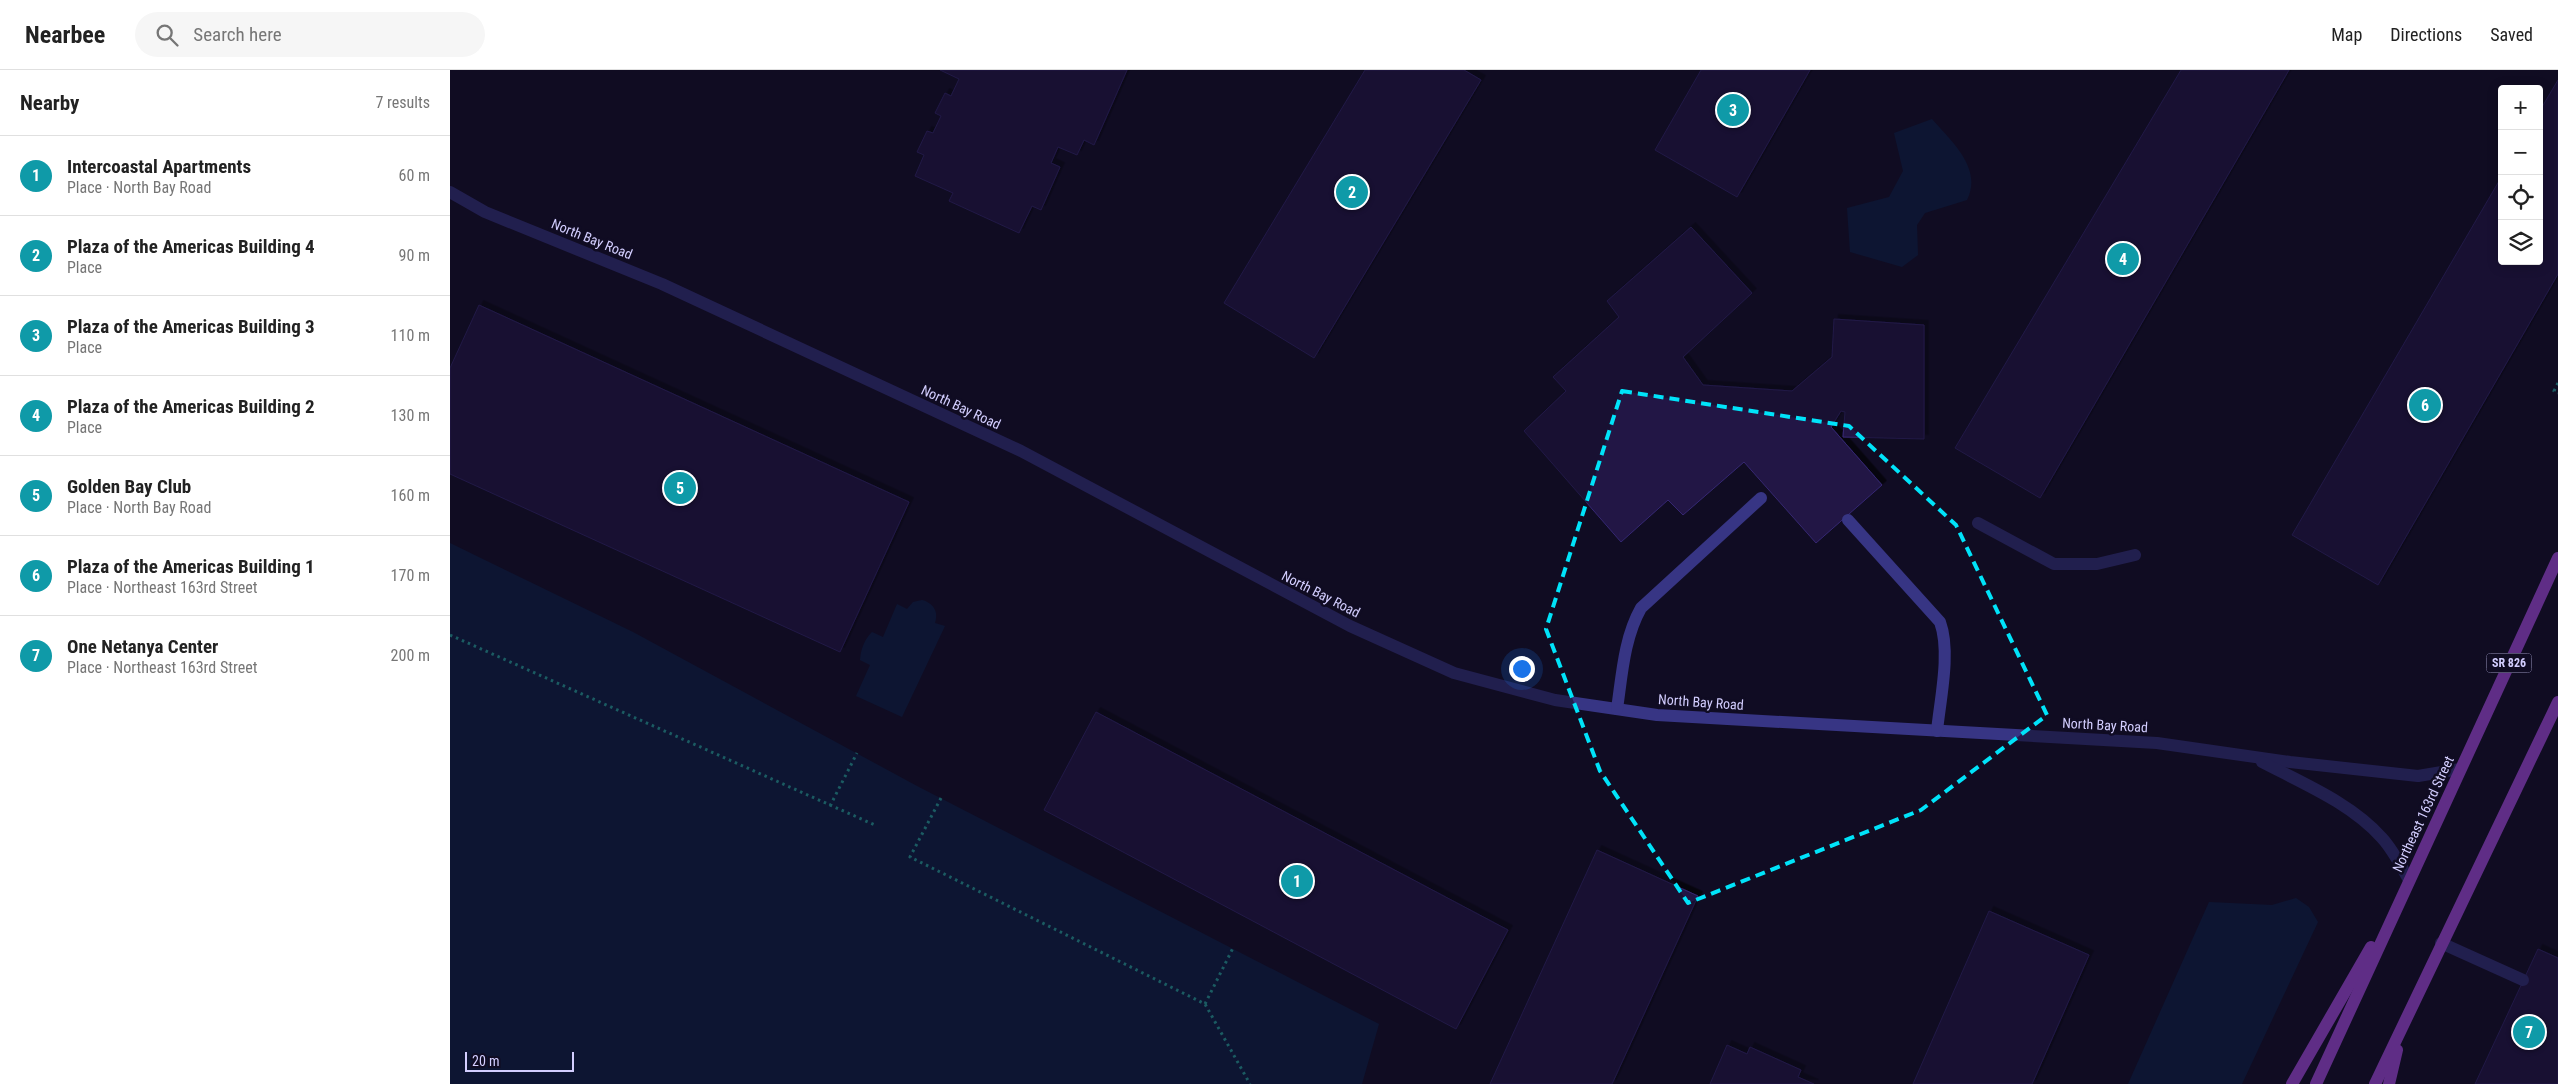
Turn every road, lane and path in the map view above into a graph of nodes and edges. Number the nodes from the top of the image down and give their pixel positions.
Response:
1 (450, 192) edge
2 (2558, 383) edge
3 (2558, 393) edge
4 (1761, 498) dead end
5 (1848, 520) dead end
6 (1978, 523) dead end
7 (2135, 555) dead end
8 (2558, 558) edge
9 (450, 635) edge
10 (2558, 702) edge
11 (1617, 709) junction
12 (1937, 731) junction
13 (857, 753) dead end
14 (2253, 757) junction
15 (2460, 769) junction
16 (941, 798) dead end
17 (830, 806) junction
18 (876, 826) dead end
19 (2409, 880) junction
20 (2442, 942) junction
21 (1233, 948) dead end
22 (2523, 980) dead end
23 (1205, 1004) junction
24 (2404, 1023) junction
25 (1250, 1084) edge
26 (2292, 1084) edge
27 (2316, 1084) edge
28 (2375, 1084) edge
29 (2389, 1084) edge

1 - 11 street, North Bay Road
2 - 3 path
4 - 11 street
5 - 12 street
6 - 7 street
8 - 15 main road, Northeast 163rd Street / SR 826
9 - 17 path
10 - 20 main road
11 - 12 street, North Bay Road
12 - 14 street, North Bay Road
13 - 17 path
14 - 15 street, North Bay Road
14 - 19 street, North Bay Road
15 - 19 main road, Northeast 163rd Street / SR 826
16 - 23 path
17 - 18 path
19 - 26 main road
19 - 27 main road, Northeast 163rd Street / SR 826
20 - 22 street
20 - 24 main road
21 - 23 path
23 - 25 path
24 - 28 main road
24 - 29 main road

